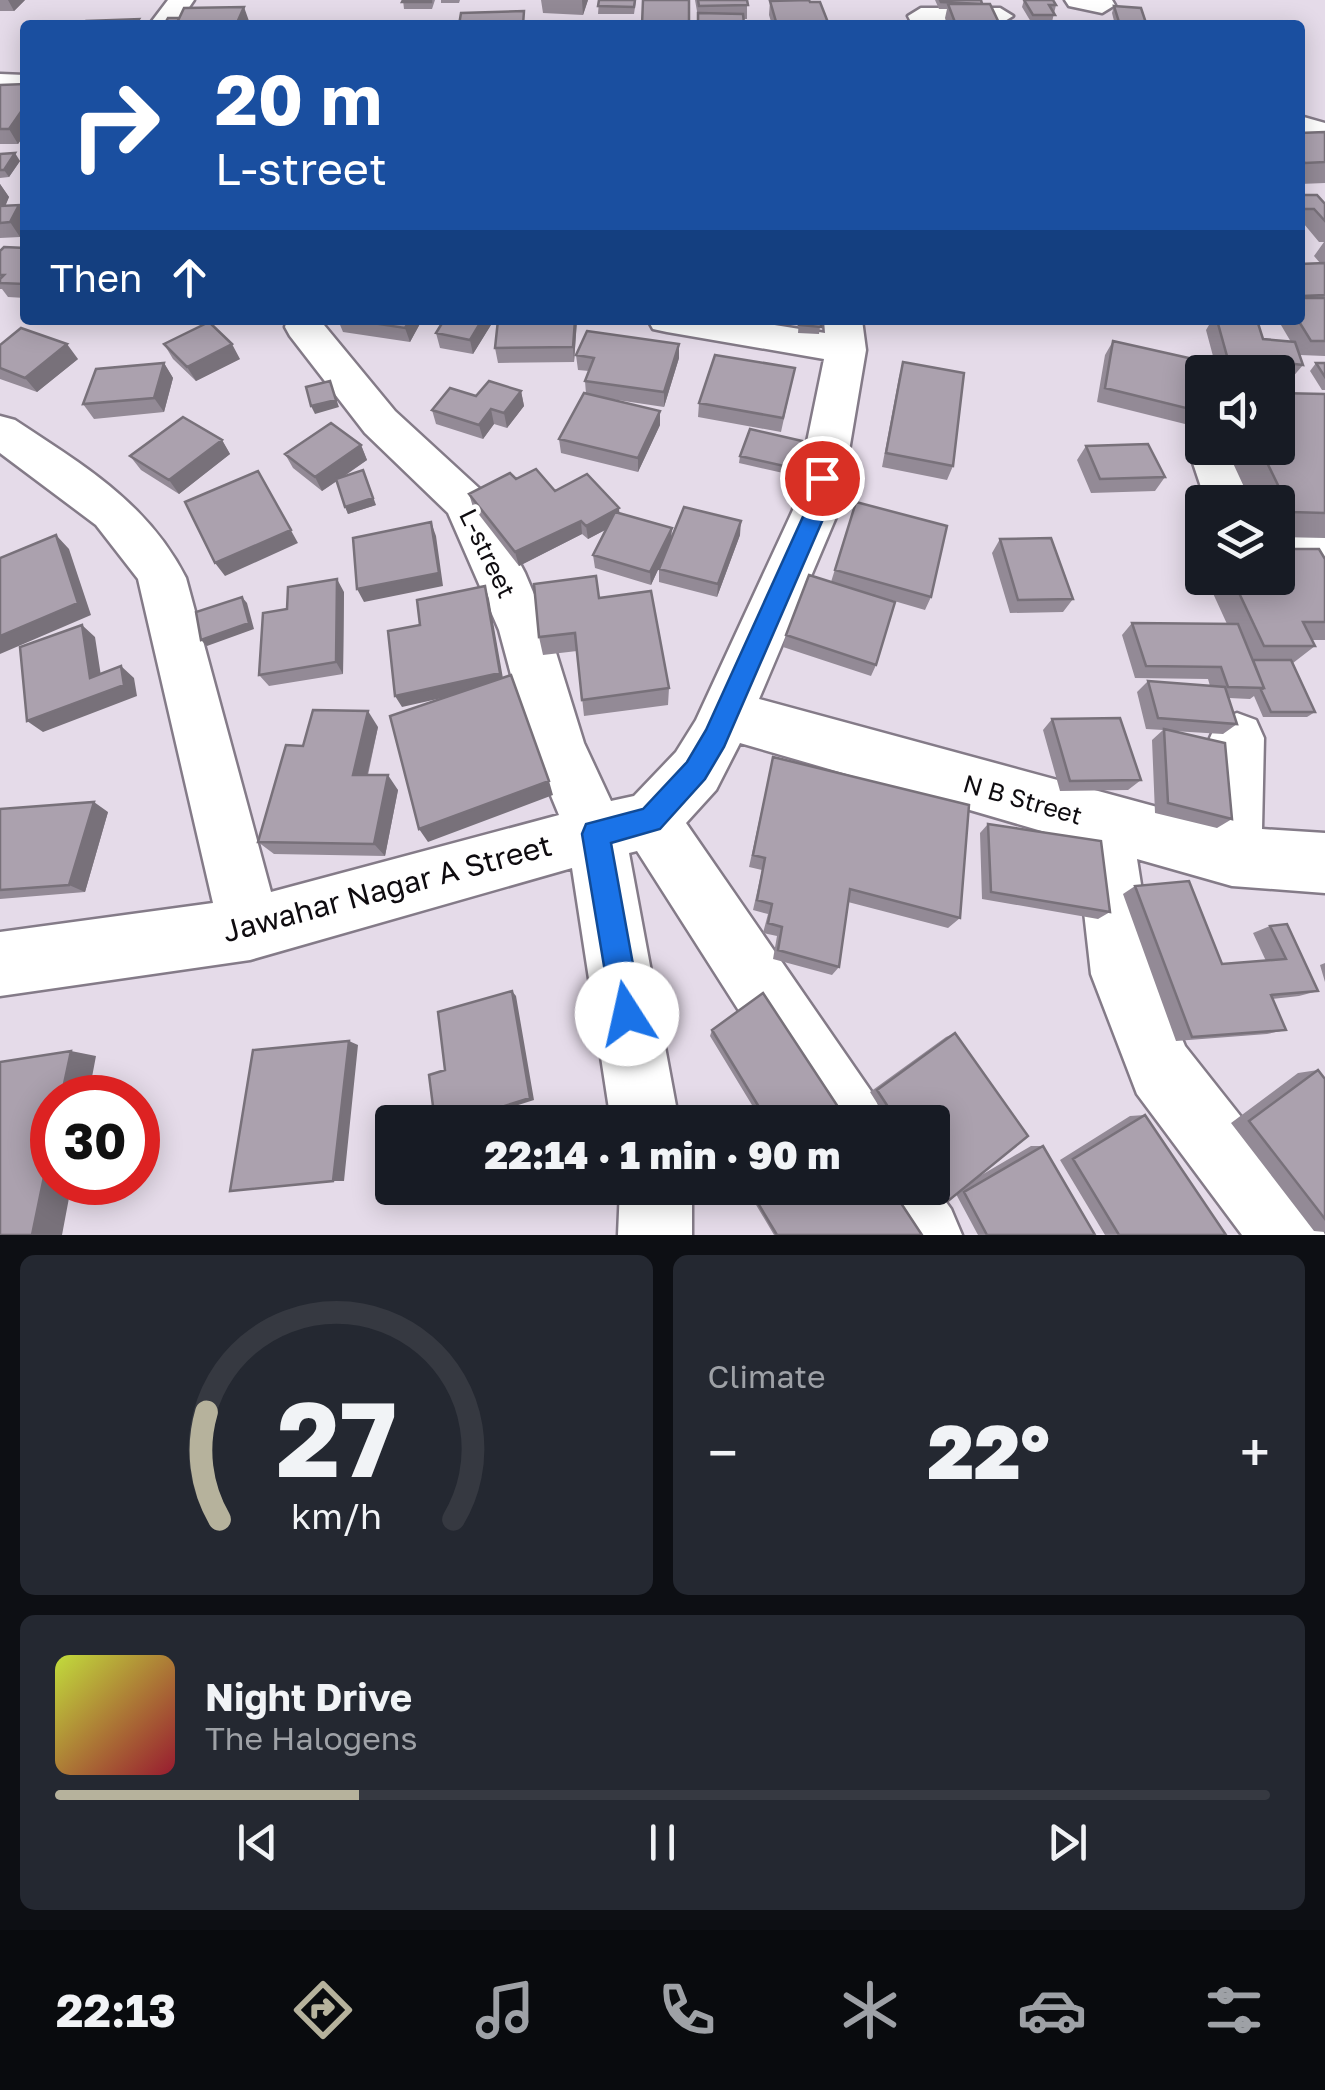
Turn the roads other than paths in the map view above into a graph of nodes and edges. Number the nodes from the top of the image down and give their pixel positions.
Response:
1 (999, 14) edge
2 (920, 16) dead end
3 (304, 325) edge
4 (727, 325) edge
5 (844, 335) edge
6 (0, 431) edge
7 (1295, 546) edge
8 (1325, 554) edge
9 (723, 719) junction
10 (1237, 738) edge
11 (1103, 822) junction
12 (623, 826) junction
13 (1232, 857) junction
14 (1325, 863) edge
15 (250, 930) junction
16 (0, 964) edge
17 (644, 1105) edge
18 (837, 1105) edge
19 (656, 1205) edge
20 (905, 1205) edge
21 (655, 1235) edge
22 (925, 1235) edge
23 (1288, 1235) edge

1 - 2 street
3 - 12 street, L-street
4 - 5 street
5 - 9 street
6 - 15 street
7 - 8 street
9 - 11 street, N B Street
9 - 12 street
10 - 13 street
11 - 13 street, N B Street
11 - 23 street
12 - 15 street, Jawahar Nagar A Street
12 - 17 street, L-street
12 - 18 street
13 - 14 street, N B Street
15 - 16 street, Jawahar Nagar A Street
19 - 21 street
20 - 22 street

